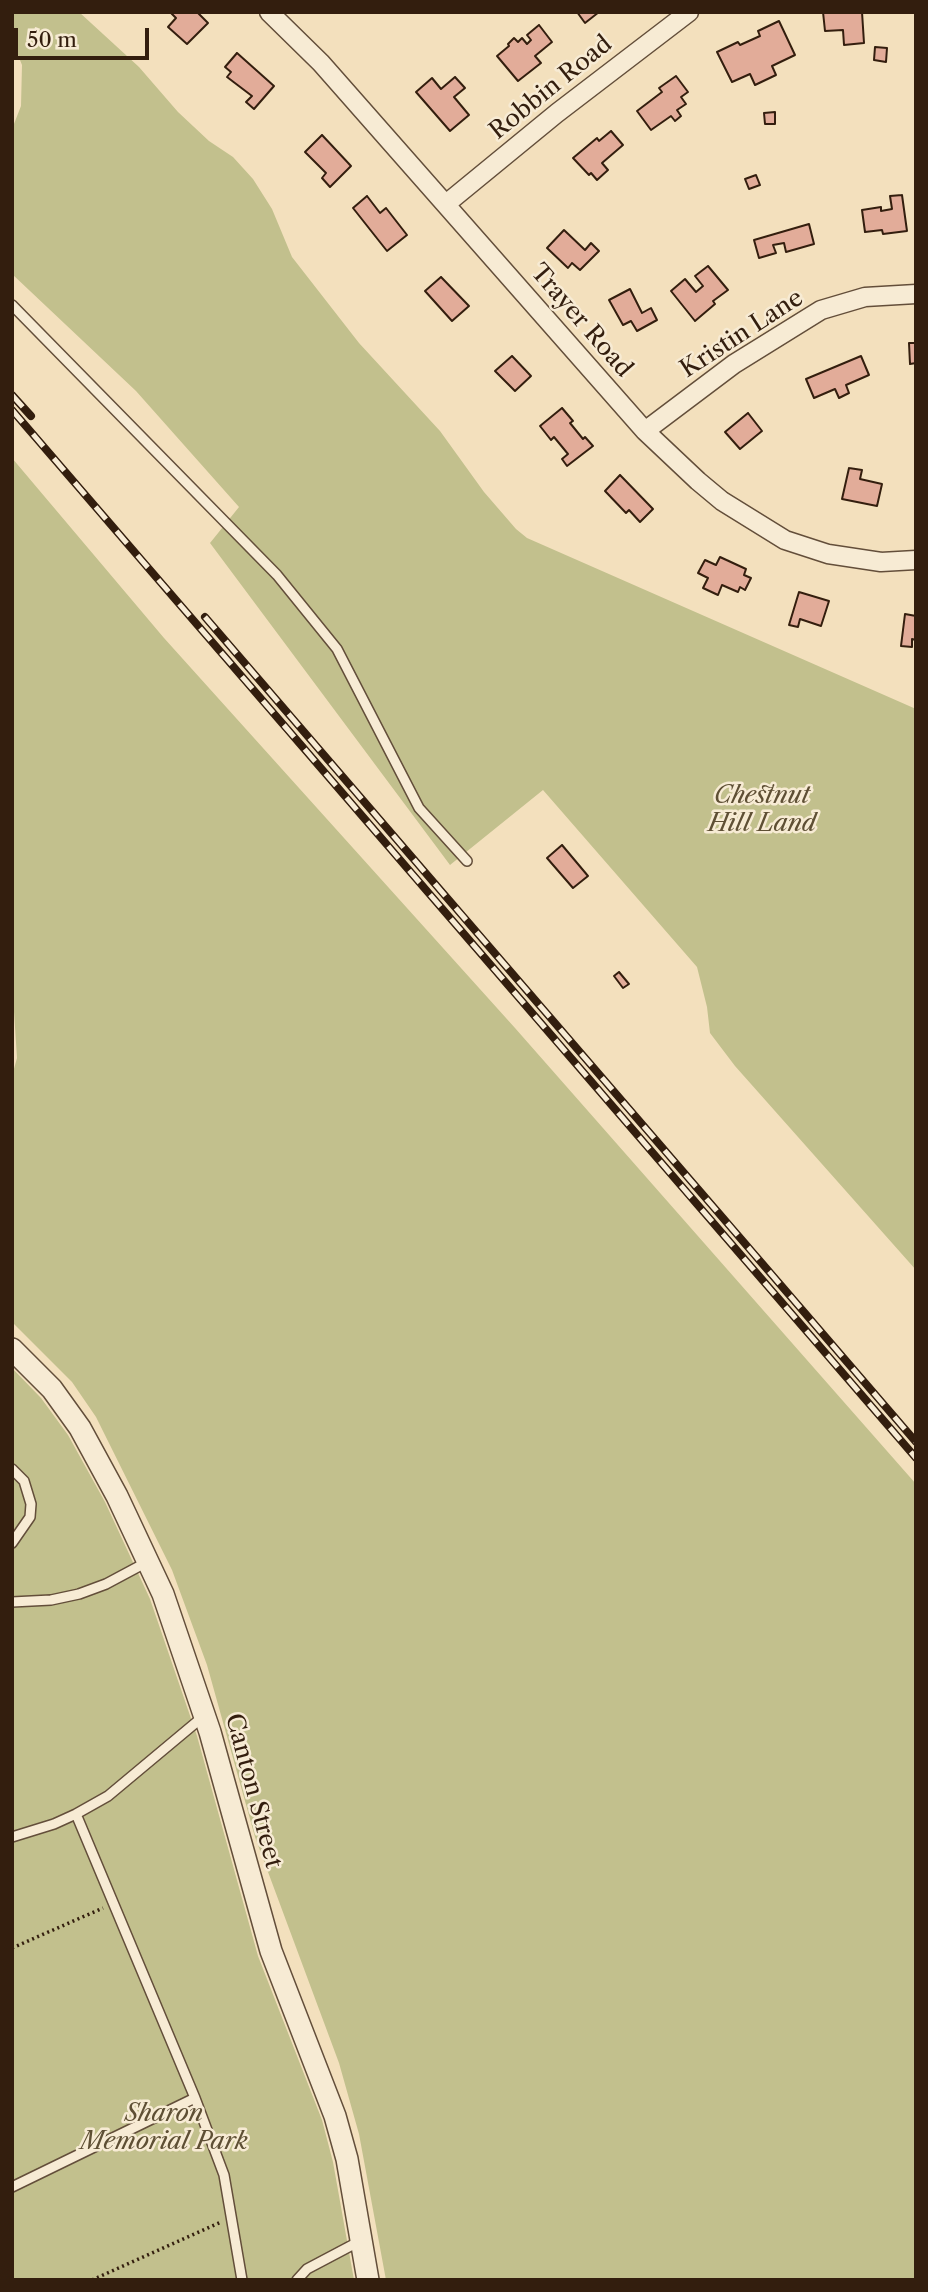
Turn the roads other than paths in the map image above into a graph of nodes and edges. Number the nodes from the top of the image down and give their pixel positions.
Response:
1 (269, 12) edge
2 (689, 12) edge
3 (446, 204) junction
4 (916, 294) edge
5 (12, 305) edge
6 (645, 431) junction
7 (916, 560) edge
8 (467, 861) dead end
9 (12, 1349) edge
10 (12, 1469) edge
11 (12, 1543) edge
12 (149, 1561) junction
13 (12, 1602) edge
14 (205, 1715) junction
15 (76, 1814) junction
16 (12, 1837) edge
17 (195, 2098) junction
18 (12, 2187) edge
19 (361, 2240) junction
20 (242, 2280) edge
21 (297, 2280) edge
22 (368, 2280) edge

1 - 3 street, Trayer Road
2 - 3 street, Robbin Road
3 - 6 street, Trayer Road
4 - 6 street, Kristin Lane
5 - 8 lane
6 - 7 street, Trayer Road
9 - 12 street, Canton Street
10 - 11 lane
12 - 13 lane
12 - 14 street, Canton Street
14 - 15 lane
14 - 19 street, Canton Street
15 - 16 lane
15 - 17 lane
17 - 18 lane
17 - 20 lane
19 - 21 lane
19 - 22 street, Canton Street

